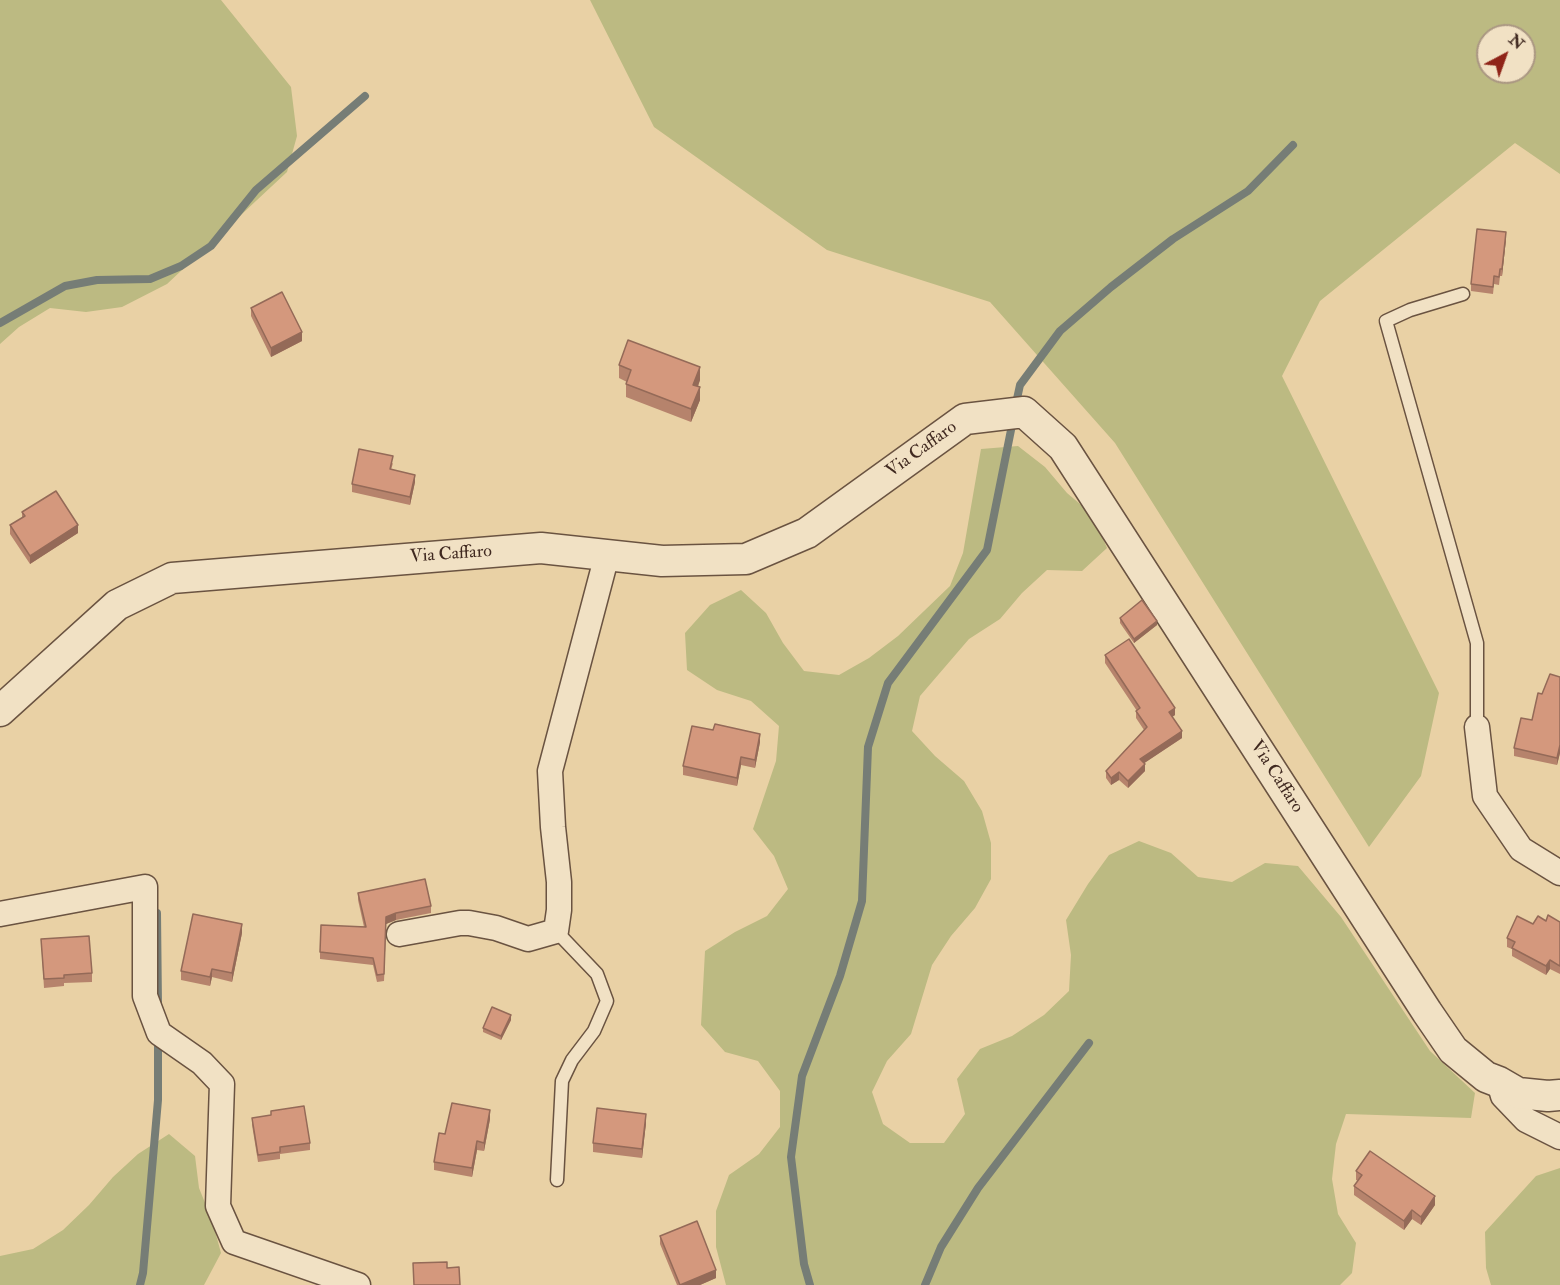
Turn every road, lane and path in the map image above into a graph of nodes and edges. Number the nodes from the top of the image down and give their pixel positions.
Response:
1 (1463, 294) dead end
2 (607, 555) junction
3 (0, 711) edge
4 (1478, 727) joint
5 (1560, 873) edge
6 (0, 914) edge
7 (556, 931) junction
8 (399, 934) dead end
9 (1499, 1082) junction
10 (1560, 1095) edge
11 (1560, 1137) edge
12 (557, 1180) dead end
13 (358, 1285) edge

1 - 4 lane
2 - 3 street, Via Caffaro
2 - 7 street
2 - 9 street, Via Caffaro
4 - 5 street
6 - 13 street
7 - 8 street
7 - 12 lane
9 - 10 street, Via Caffaro
9 - 11 street

